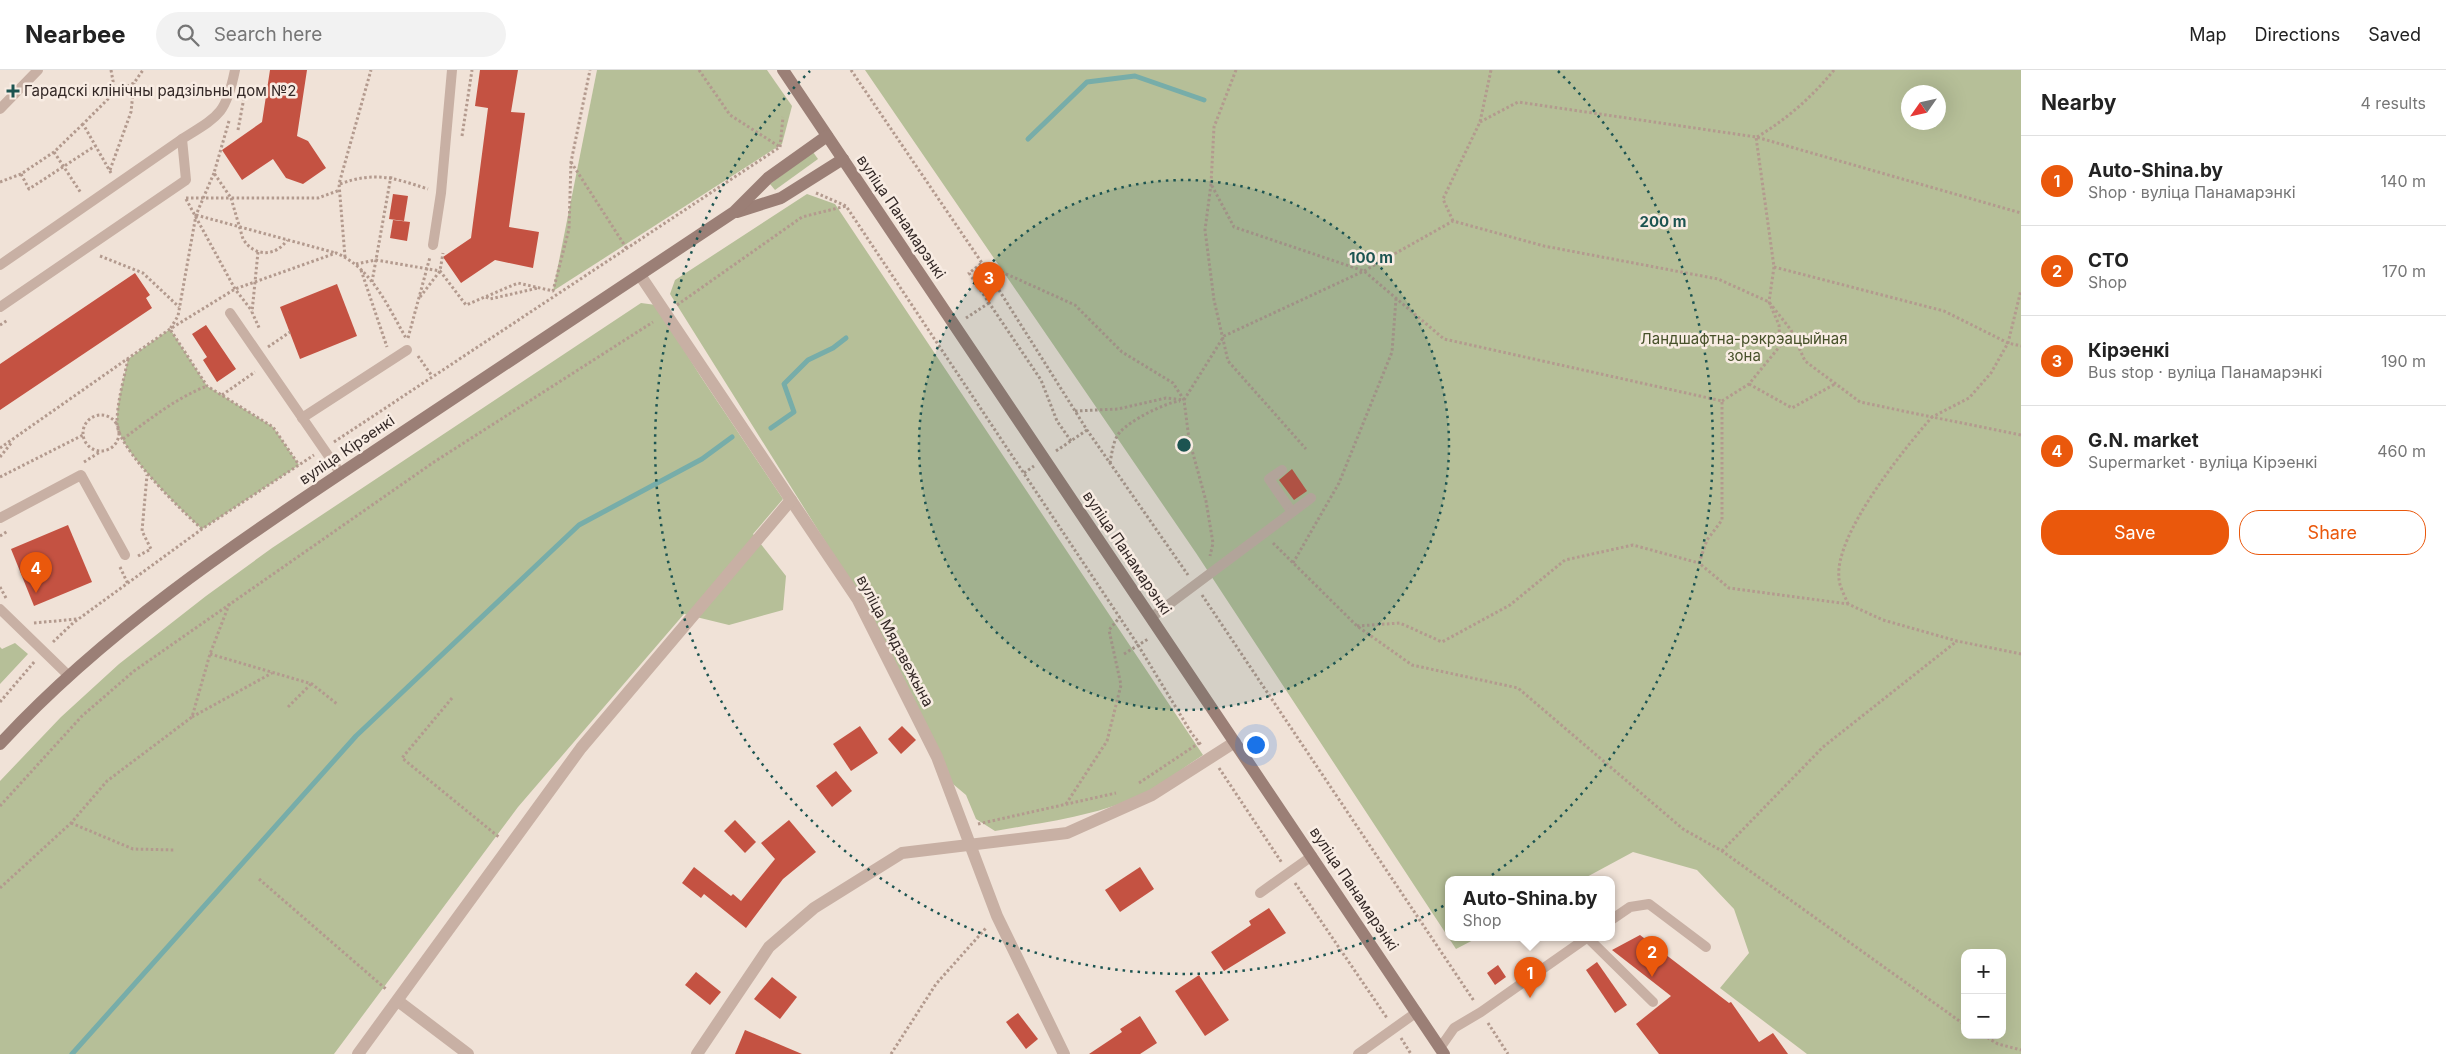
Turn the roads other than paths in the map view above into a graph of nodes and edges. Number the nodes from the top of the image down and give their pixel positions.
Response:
1 (38, 70) edge
2 (235, 70) edge
3 (452, 70) edge
4 (783, 70) edge
5 (2, 103) edge
6 (827, 136) junction
7 (182, 139) junction
8 (843, 159) junction
9 (734, 212) junction
10 (433, 245) road end
11 (0, 265) edge
12 (640, 275) junction
13 (0, 307) edge
14 (230, 313) dead end
15 (407, 350) dead end
16 (302, 418) junction
17 (1282, 470) dead end
18 (341, 474) junction
19 (1311, 498) dead end
20 (791, 500) junction
21 (1292, 512) junction
22 (0, 518) edge
23 (129, 558) road end
24 (0, 609) edge
25 (1152, 617) junction
26 (68, 675) junction
27 (1235, 742) junction
28 (0, 744) edge
29 (969, 845) junction
30 (1312, 856) junction
31 (1260, 893) dead end
32 (1615, 917) edge
33 (1582, 941) edge
34 (1592, 941) edge
35 (1706, 947) dead end
36 (398, 1001) junction
37 (1653, 1002) dead end
38 (1417, 1012) junction
39 (1442, 1051) edge
40 (358, 1054) edge
41 (468, 1054) edge
42 (697, 1054) edge
43 (1064, 1054) edge
44 (1358, 1054) edge

1 - 5 lane
2 - 7 lane
3 - 10 lane
4 - 6 main road, вуліца Панамарэнкі
6 - 8 main road, вуліца Панамарэнкі
6 - 9 main road, вуліца Кірэенкі
7 - 11 lane
7 - 13 lane
8 - 9 main road, вуліца Кірэенкі
8 - 25 main road, вуліца Панамарэнкі
9 - 12 main road, вуліца Кірэенкі
12 - 18 main road, вуліца Кірэенкі
12 - 20 street, вуліца Мядзвежына
14 - 16 lane
15 - 16 lane
16 - 18 lane
17 - 21 lane
18 - 26 main road, вуліца Кірэенкі
19 - 21 lane
20 - 29 street, вуліца Мядзвежына
20 - 36 street
21 - 25 lane
22 - 23 lane
24 - 26 lane
25 - 27 main road, вуліца Панамарэнкі
26 - 28 main road, вуліца Кірэенкі
27 - 29 street
27 - 30 main road, вуліца Панамарэнкі
29 - 42 street
29 - 43 street, вуліца Мядзвежына
30 - 31 lane
30 - 38 main road, вуліца Панамарэнкі
32 - 35 lane
33 - 39 lane
34 - 37 lane
36 - 40 street
36 - 41 street
38 - 39 main road, вуліца Панамарэнкі
38 - 44 lane

